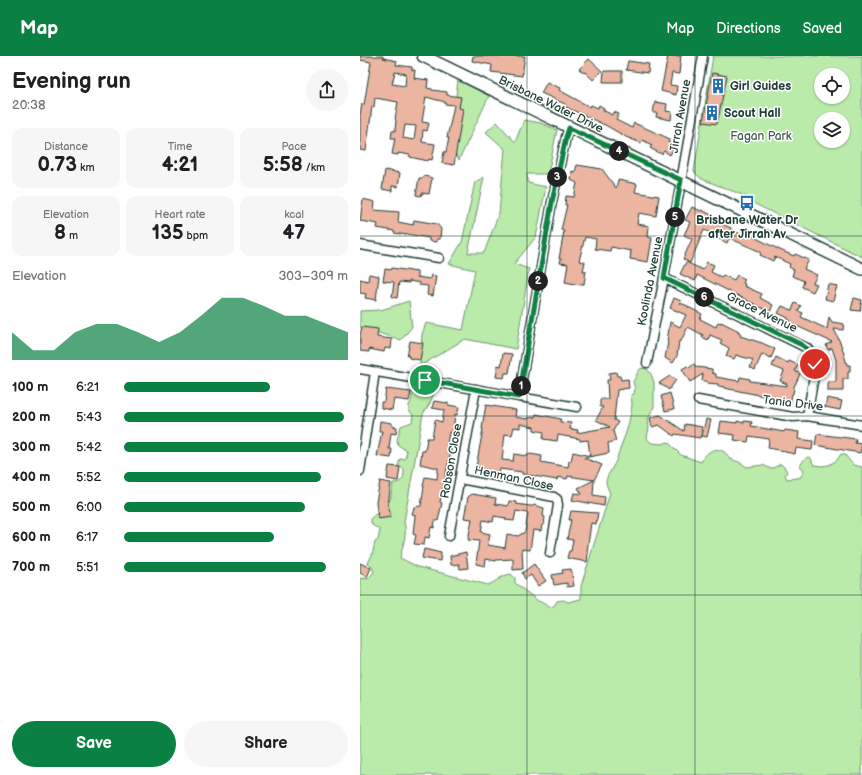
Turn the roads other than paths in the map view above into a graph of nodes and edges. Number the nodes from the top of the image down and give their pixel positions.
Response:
1 (423, 56) edge
2 (703, 56) edge
3 (569, 128) junction
4 (681, 180) junction
5 (360, 245) edge
6 (439, 258) dead end
7 (862, 269) edge
8 (664, 278) junction
9 (647, 363) dead end
10 (360, 369) edge
11 (375, 372) junction
12 (476, 389) junction
13 (519, 397) junction
14 (698, 400) dead end
15 (577, 407) dead end
16 (807, 416) junction
17 (862, 425) edge
18 (361, 453) edge
19 (360, 470) edge
20 (460, 479) junction
21 (449, 536) dead end
22 (550, 553) dead end

1 - 3 main road, Brisbane Water Drive
2 - 4 street, Jirrah Avenue
3 - 4 main road, Brisbane Water Drive
3 - 13 street
4 - 7 main road, Brisbane Water Drive
4 - 8 street, Koolinda Avenue
5 - 6 street
8 - 9 street, Koolinda Avenue
8 - 16 street, Grace Avenue
10 - 11 street
11 - 12 street
11 - 18 street
12 - 13 street
12 - 20 street, Robson Close
13 - 15 street
14 - 16 street, Tania Drive
16 - 17 street, Tania Drive
18 - 19 street
20 - 21 street, Robson Close
20 - 22 street, Henman Close

